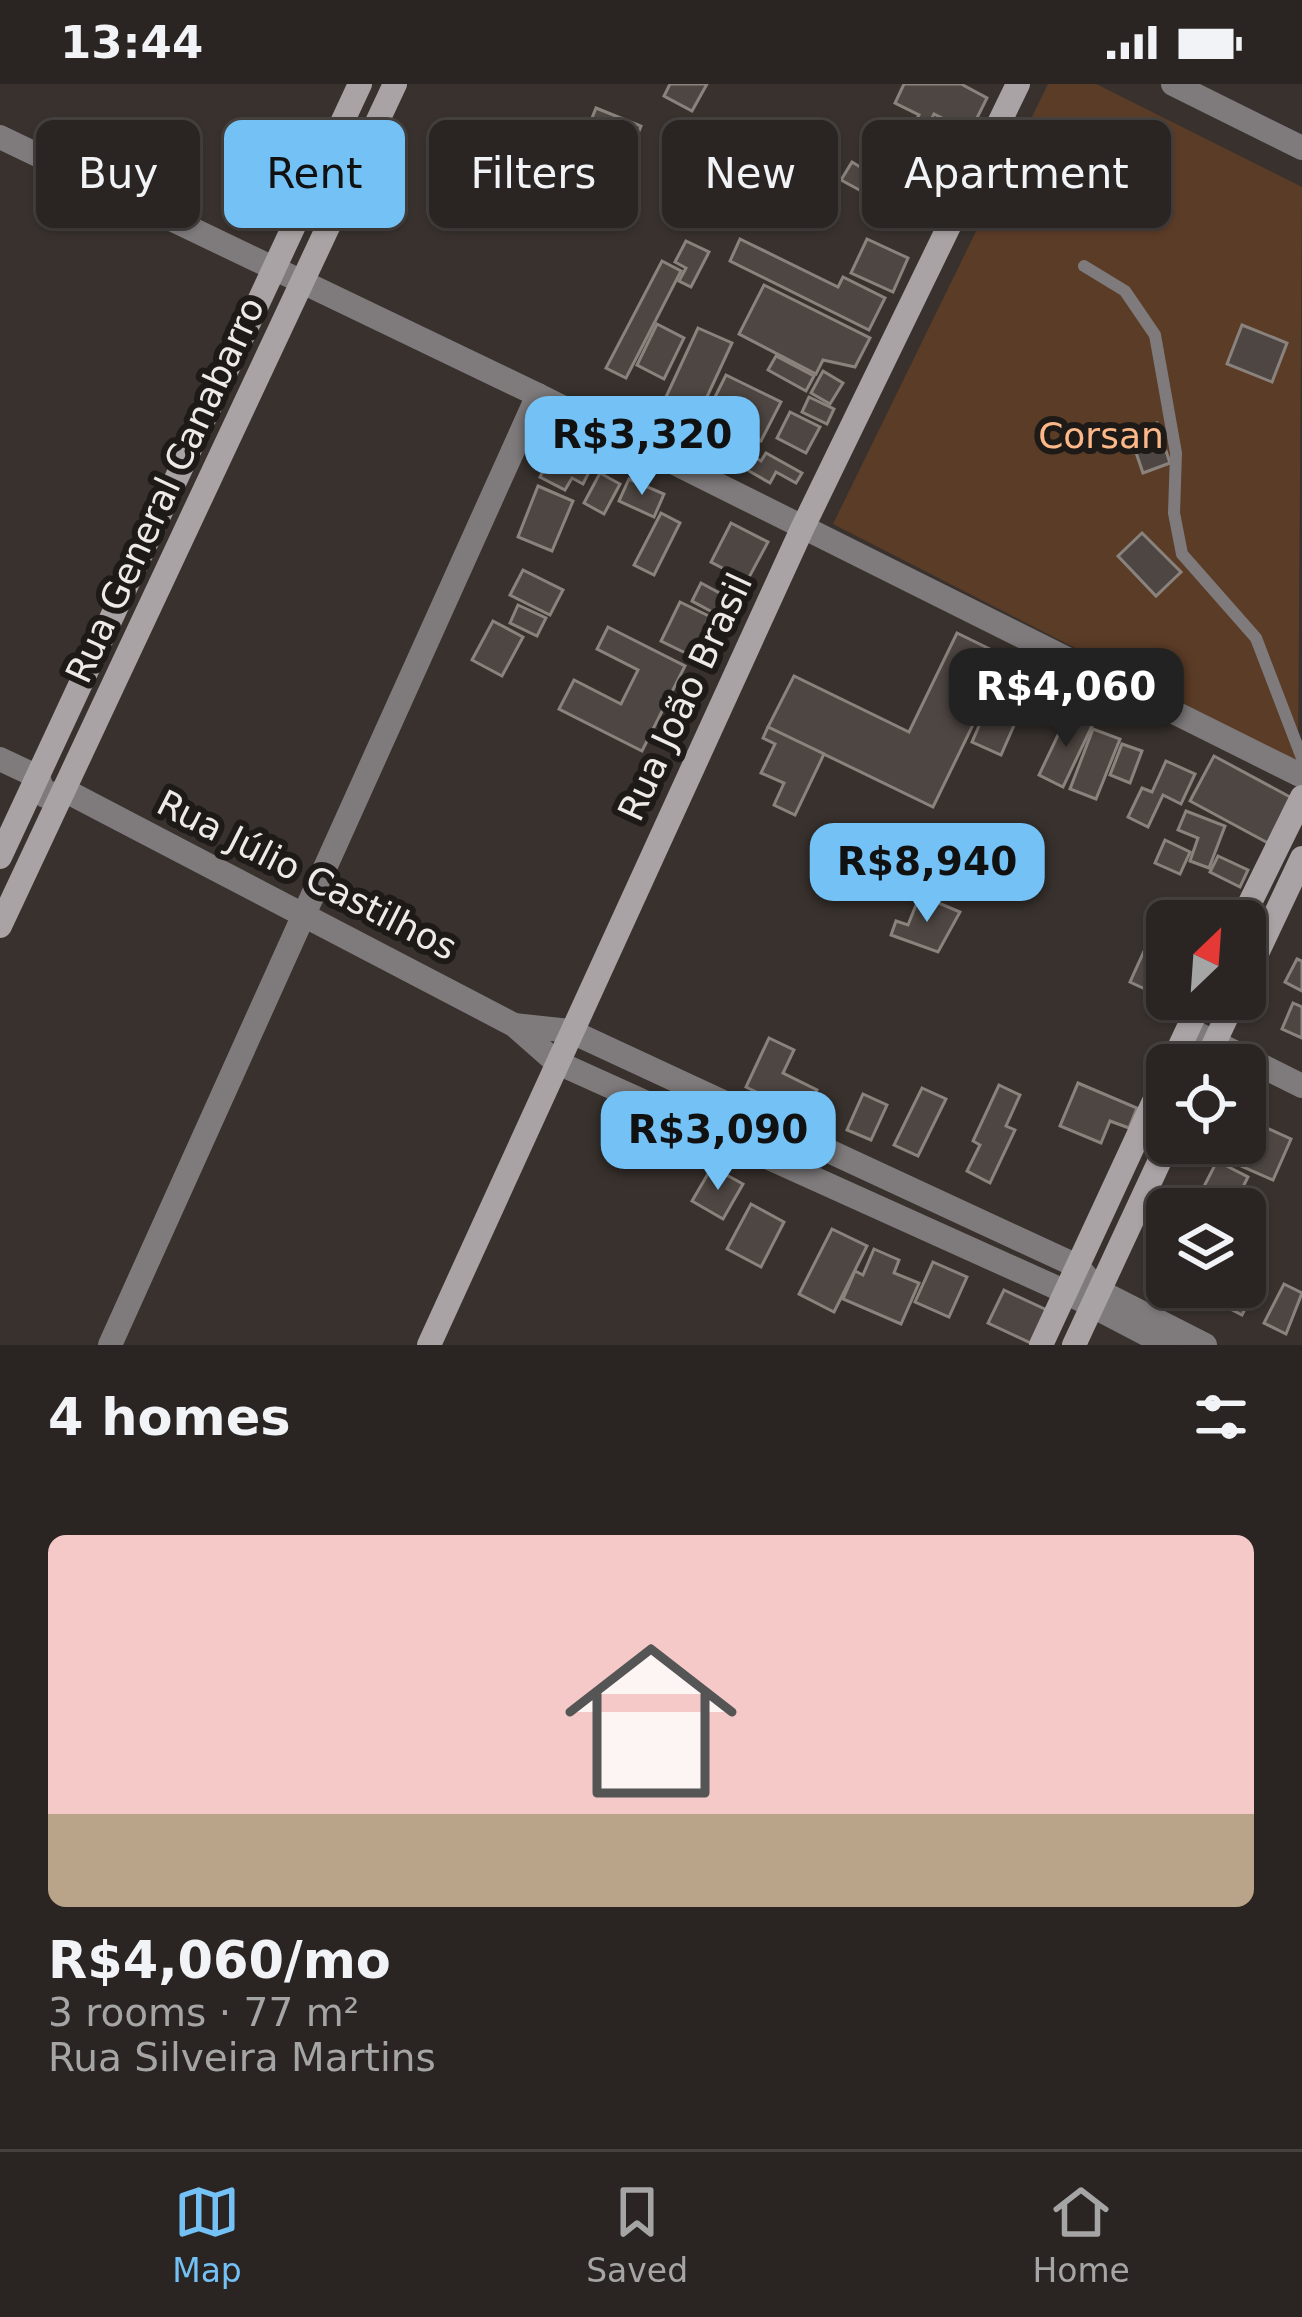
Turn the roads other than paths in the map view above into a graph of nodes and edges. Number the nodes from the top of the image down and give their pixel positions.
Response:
1 (395, 84) edge
2 (1018, 84) edge
3 (1173, 84) edge
4 (358, 89) edge
5 (384, 108) junction
6 (0, 137) edge
7 (1302, 148) edge
8 (1084, 266) dead end
9 (271, 271) junction
10 (299, 285) junction
11 (538, 395) junction
12 (190, 446) junction
13 (220, 457) junction
14 (802, 530) junction
15 (118, 603) junction
16 (146, 615) junction
17 (1302, 758) edge
18 (0, 759) edge
19 (1302, 776) edge
20 (38, 777) junction
21 (65, 791) junction
22 (1302, 797) edge
23 (0, 857) edge
24 (1302, 858) edge
25 (1251, 900) edge
26 (301, 911) junction
27 (0, 926) edge
28 (1266, 934) edge
29 (1192, 1020) edge
30 (514, 1025) junction
31 (1188, 1029) junction
32 (570, 1031) junction
33 (1181, 1044) edge
34 (1201, 1044) edge
35 (556, 1062) junction
36 (1266, 1073) edge
37 (1302, 1086) edge
38 (1146, 1118) edge
39 (1158, 1164) edge
40 (1077, 1266) junction
41 (1066, 1292) junction
42 (1096, 1298) junction
43 (110, 1345) edge
44 (429, 1345) edge
45 (1041, 1345) edge
46 (1074, 1345) edge
47 (1167, 1345) edge
48 (1205, 1345) edge

1 - 5 street, Rua General Canabarro
2 - 14 street, Rua João Brasil
3 - 7 street
4 - 5 street
4 - 9 street, Rua General Canabarro
5 - 10 street, Rua General Canabarro
6 - 9 street
8 - 17 lane
9 - 10 street
9 - 12 street, Rua General Canabarro
10 - 11 street
10 - 13 street, Rua General Canabarro
11 - 14 street
11 - 26 street
12 - 13 street
12 - 15 street, Rua General Canabarro
13 - 16 street, Rua General Canabarro
14 - 19 street
14 - 32 street, Rua João Brasil
15 - 16 street
15 - 20 street, Rua General Canabarro
16 - 21 street, Rua General Canabarro
18 - 20 street, Rua Júlio Castilhos
20 - 21 street, Rua Júlio Castilhos
20 - 23 street, Rua General Canabarro
21 - 26 street, Rua Júlio Castilhos
21 - 27 street, Rua General Canabarro
22 - 25 street
24 - 28 street
26 - 30 street, Rua Júlio Castilhos
26 - 43 street
29 - 31 street
30 - 32 street, Rua Júlio Castilhos
30 - 35 street, Rua Júlio Castilhos
31 - 33 street
31 - 34 street
32 - 35 street, Rua João Brasil
32 - 40 street, Rua Júlio Castilhos
35 - 41 street, Rua Júlio Castilhos
35 - 44 street, Rua João Brasil
36 - 37 street
38 - 40 street
39 - 42 street
40 - 41 street
40 - 42 street, Rua Júlio Castilhos
41 - 42 street, Rua Júlio Castilhos
41 - 45 street
42 - 46 street
42 - 47 street, Rua Júlio Castilhos
42 - 48 street, Rua Júlio Castilhos

